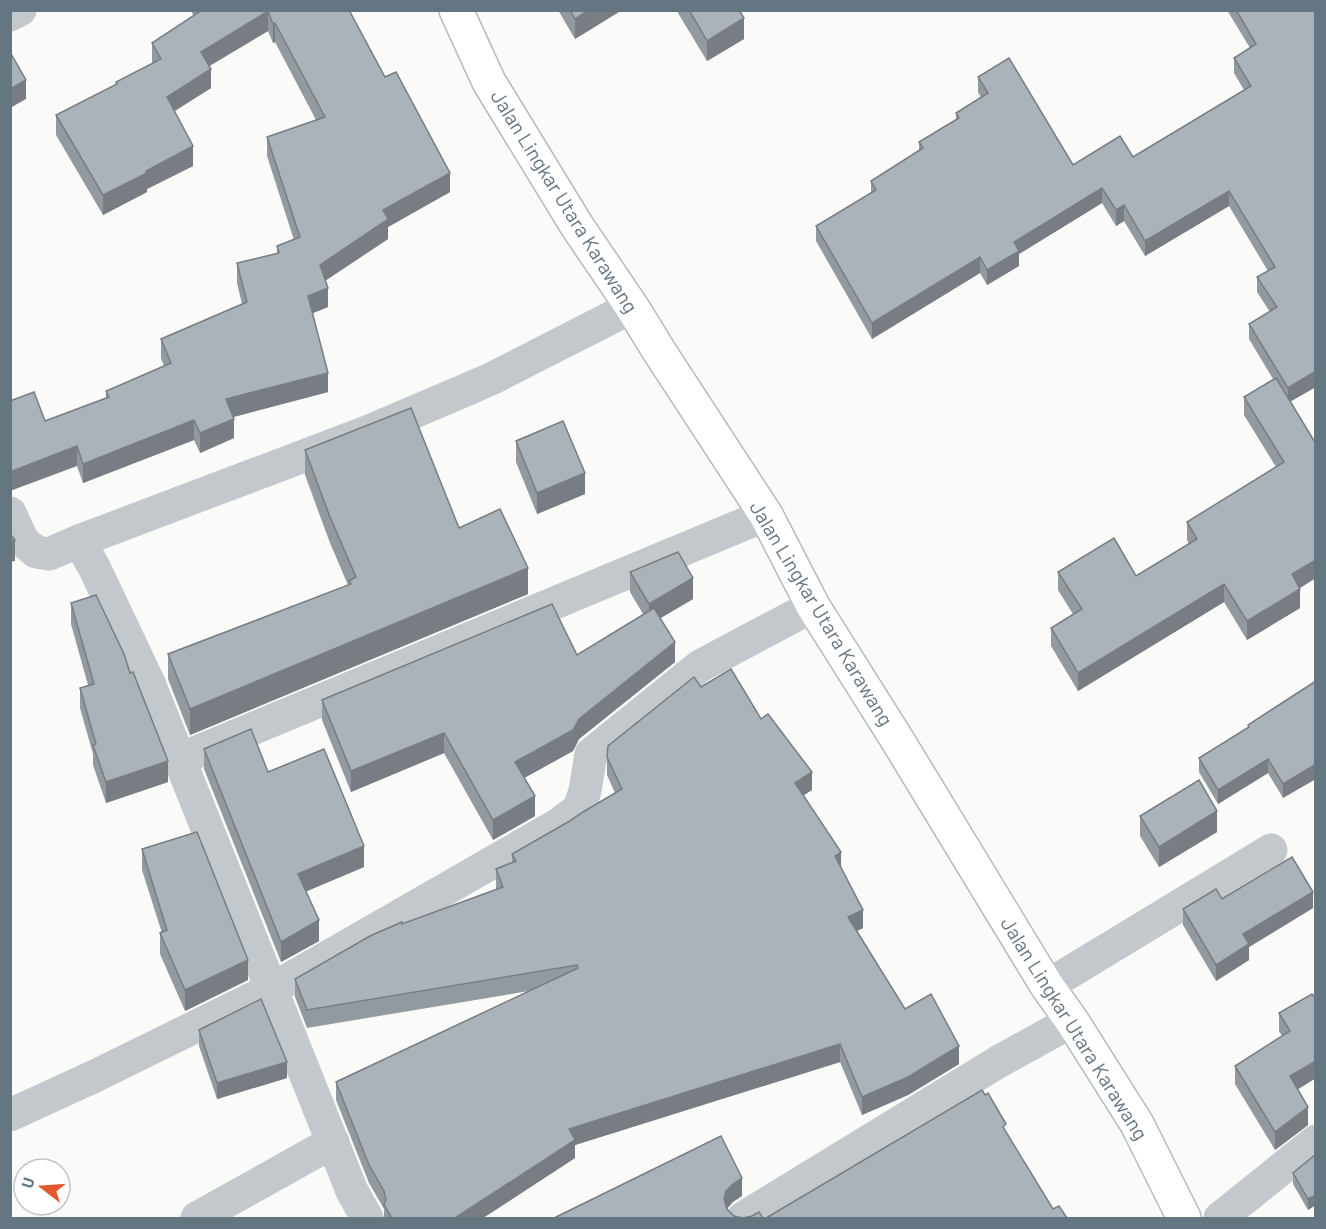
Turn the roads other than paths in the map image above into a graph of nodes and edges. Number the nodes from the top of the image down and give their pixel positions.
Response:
1 (20, 10) edge
2 (456, 10) edge
3 (10, 15) edge
4 (632, 307) junction
5 (10, 513) edge
6 (766, 515) junction
7 (79, 541) junction
8 (813, 606) junction
9 (180, 759) junction
10 (1271, 850) dead end
11 (1047, 986) junction
12 (272, 989) junction
13 (1072, 1021) junction
14 (10, 1115) edge
15 (1316, 1141) edge
16 (333, 1142) junction
17 (197, 1218) edge
18 (368, 1218) edge
19 (743, 1218) edge
20 (1184, 1218) edge
21 (1220, 1218) edge

1 - 3 street
2 - 4 main road, Jalan Lingkar Utara Karawang
4 - 6 main road, Jalan Lingkar Utara Karawang
4 - 7 street
5 - 7 street
6 - 8 main road, Jalan Lingkar Utara Karawang
6 - 9 street
7 - 9 street
8 - 11 main road, Jalan Lingkar Utara Karawang
8 - 12 street
9 - 12 street
10 - 11 street
11 - 13 main road, Jalan Lingkar Utara Karawang
12 - 14 street
12 - 16 street
13 - 19 street
13 - 20 main road, Jalan Lingkar Utara Karawang
15 - 21 street
16 - 17 street
16 - 18 street

